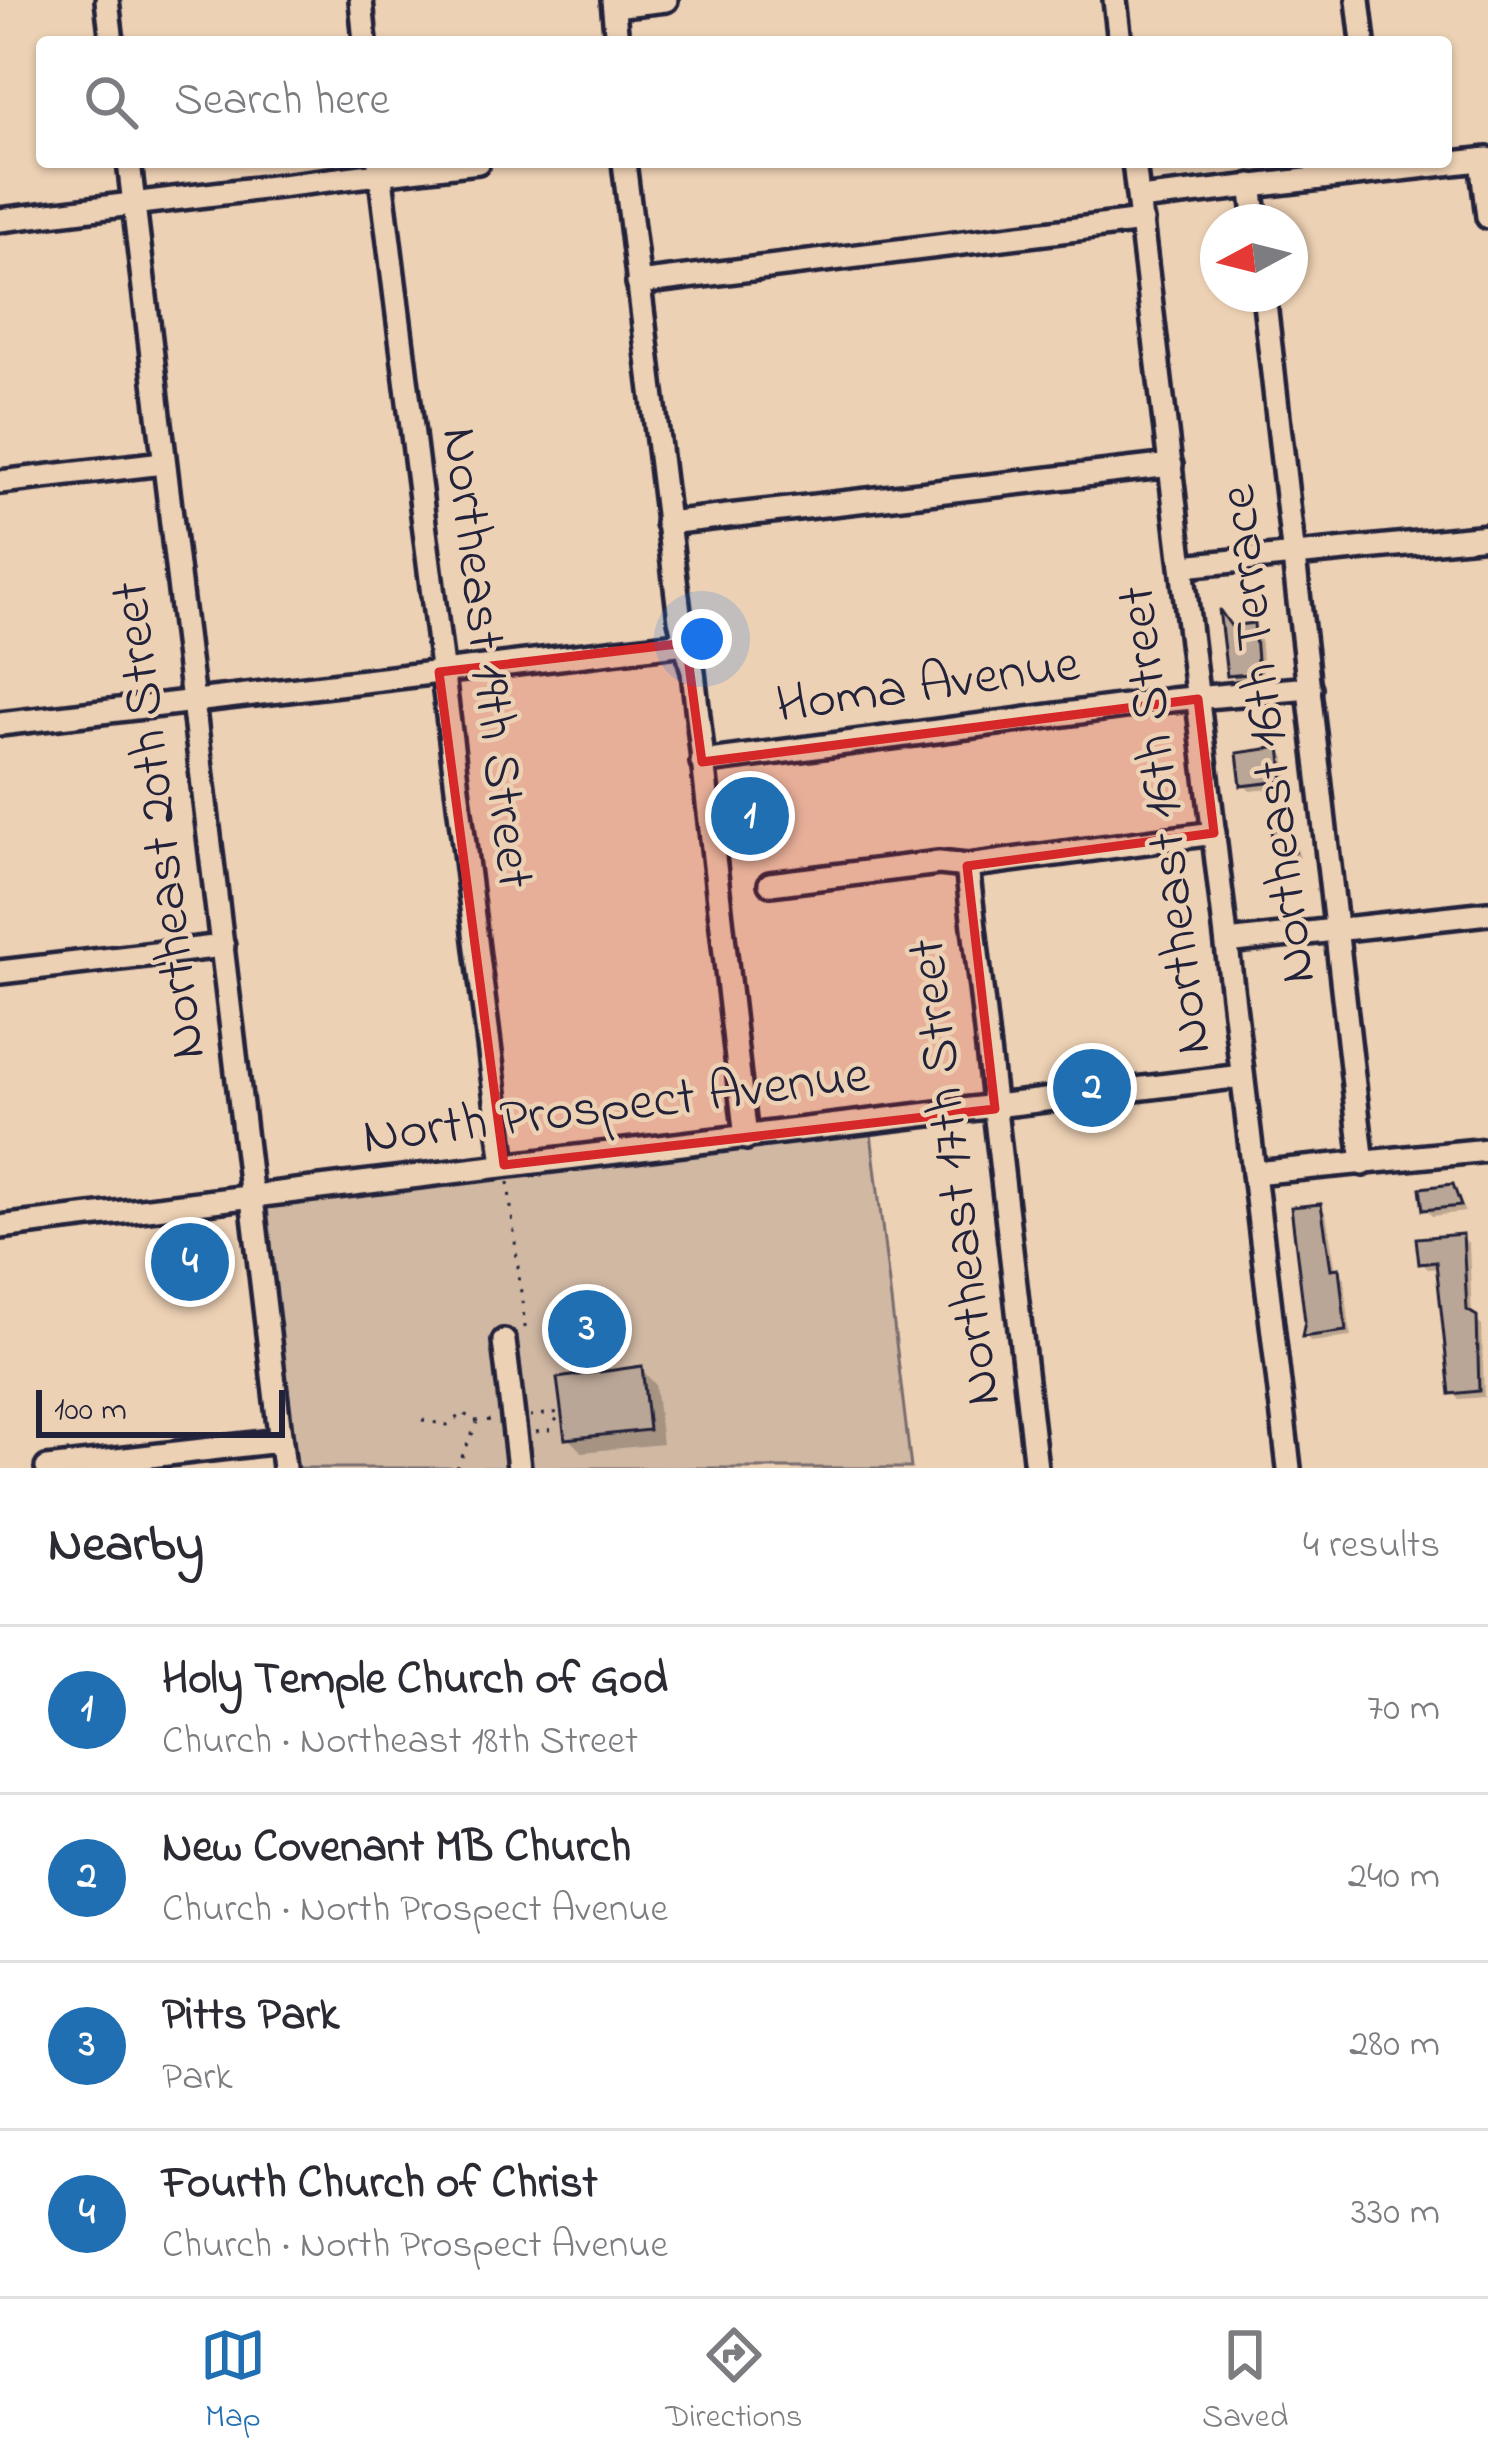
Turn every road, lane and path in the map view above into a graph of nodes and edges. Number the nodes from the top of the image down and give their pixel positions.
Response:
1 (106, 0) edge
2 (361, 0) edge
3 (666, 0) edge
4 (1115, 0) edge
5 (1358, 0) edge
6 (613, 3) edge
7 (111, 36) edge
8 (364, 36) edge
9 (616, 36) edge
10 (1119, 36) edge
11 (1362, 36) edge
12 (1485, 160) edge
13 (1452, 162) edge
14 (130, 168) edge
15 (380, 168) edge
16 (625, 168) edge
17 (1136, 168) edge
18 (1365, 168) edge
19 (1251, 185) junction
20 (134, 204) junction
21 (1254, 204) edge
22 (1140, 210) junction
23 (1488, 217) edge
24 (0, 220) edge
25 (638, 283) junction
26 (1266, 312) edge
27 (163, 463) junction
28 (1171, 465) junction
29 (0, 482) edge
30 (667, 523) junction
31 (1488, 536) edge
32 (1295, 554) junction
33 (1183, 566) junction
34 (686, 643) junction
35 (439, 672) junction
36 (1310, 688) junction
37 (1198, 699) junction
38 (192, 701) junction
39 (0, 724) edge
40 (702, 762) junction
41 (1214, 833) junction
42 (967, 866) junction
43 (770, 884) dead end
44 (1488, 913) edge
45 (1337, 929) junction
46 (1227, 942) junction
47 (223, 946) junction
48 (0, 972) edge
49 (1242, 1076) junction
50 (995, 1109) junction
51 (746, 1138) junction
52 (1488, 1150) edge
53 (1363, 1164) junction
54 (504, 1165) junction
55 (1254, 1173) junction
56 (252, 1198) junction
57 (0, 1227) edge
58 (515, 1338) joint
59 (539, 1415) dead end
60 (422, 1420) dead end
61 (488, 1421) dead end
62 (477, 1422) junction
63 (542, 1431) dead end
64 (280, 1441) junction
65 (46, 1468) edge
66 (284, 1468) edge
67 (457, 1468) edge
68 (519, 1468) edge
69 (1036, 1468) edge
70 (1289, 1468) edge

1 - 7 street
2 - 8 street
3 - 6 street
4 - 10 street
5 - 11 street
6 - 9 street
12 - 13 street
12 - 23 street
14 - 20 street, Northeast 20th Street
15 - 20 street
15 - 35 street, Northeast 19th Street
16 - 25 street
17 - 22 street, Northeast 16th Street
18 - 19 street
19 - 21 street
19 - 22 street
20 - 24 street
20 - 27 street, Northeast 20th Street
22 - 25 street
22 - 28 street, Northeast 16th Street
25 - 30 street
26 - 32 street, Northeast 16th Terrace
27 - 29 street
27 - 38 street, Northeast 20th Street
28 - 30 street
28 - 33 street, Northeast 16th Street
30 - 34 street
31 - 32 street
32 - 33 street
32 - 36 street, Northeast 16th Terrace
33 - 37 street, Northeast 16th Street
34 - 35 street
34 - 40 street
35 - 38 street
35 - 54 street, Northeast 19th Street
36 - 37 street, Homa Avenue
36 - 45 street, Northeast 16th Terrace
37 - 40 street, Homa Avenue
37 - 41 street, Northeast 16th Street
38 - 39 street
38 - 47 street, Northeast 20th Street
40 - 51 street
41 - 42 street
41 - 46 street, Northeast 16th Street
42 - 43 street
42 - 50 street, Northeast 17th Street
44 - 45 street
45 - 46 street
45 - 53 street, Northeast 16th Terrace
46 - 49 street, Northeast 16th Street
47 - 48 street
47 - 56 street, Northeast 20th Street
49 - 50 street, North Prospect Avenue
49 - 55 street, Northeast 16th Street
50 - 51 street, North Prospect Avenue
50 - 69 street, Northeast 17th Street
51 - 54 street, North Prospect Avenue
52 - 53 street
53 - 55 street
54 - 56 street, North Prospect Avenue
54 - 58 path
55 - 70 street, Northeast 16th Street
56 - 57 street, North Prospect Avenue
56 - 64 street, Northeast 20th Street
58 - 68 street
59 - 63 path
60 - 62 path
61 - 62 path
62 - 67 path
64 - 65 street
64 - 66 street, Northeast 20th Street

